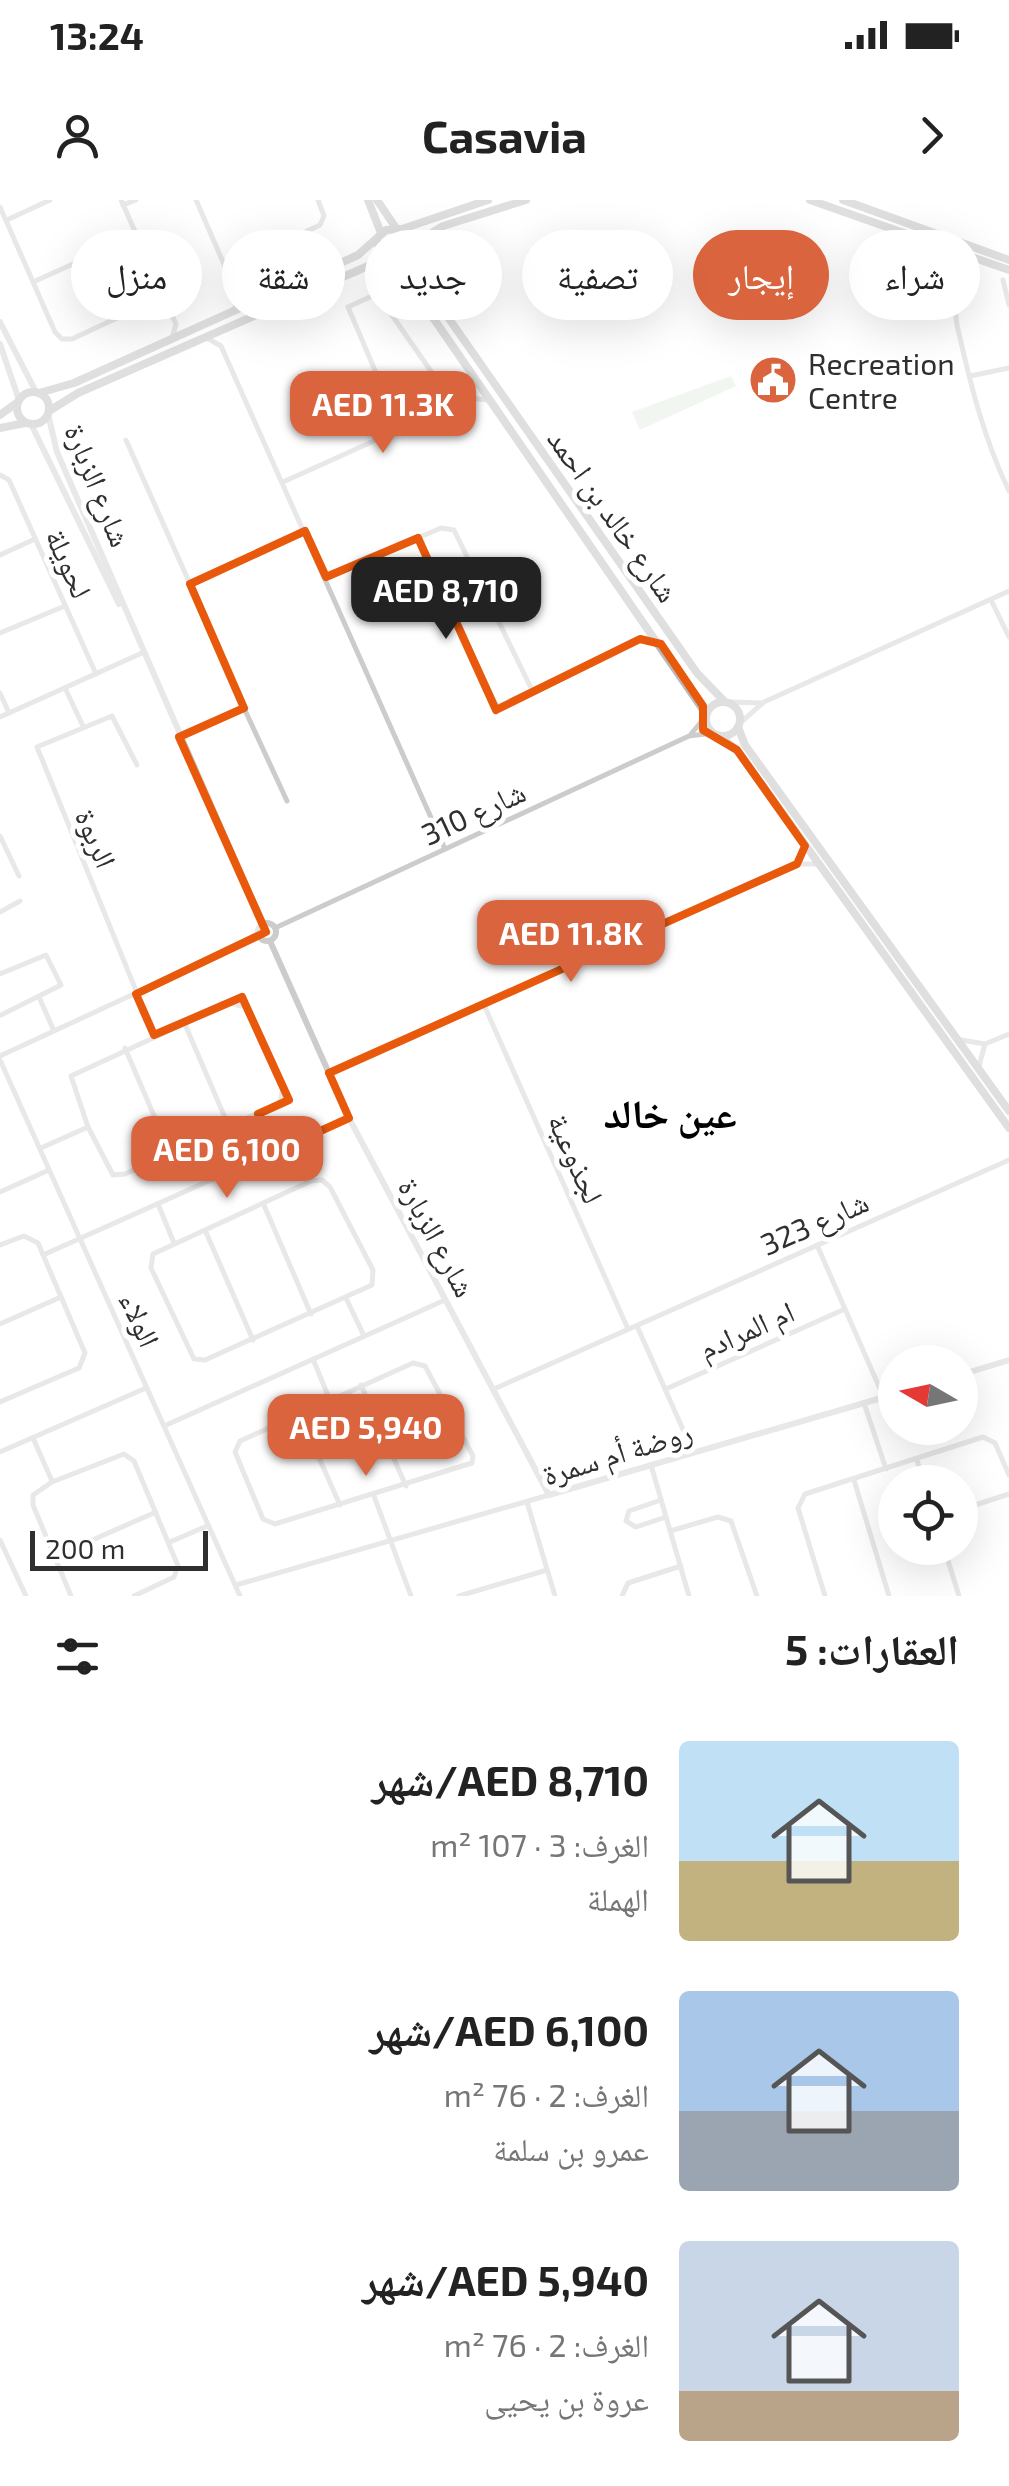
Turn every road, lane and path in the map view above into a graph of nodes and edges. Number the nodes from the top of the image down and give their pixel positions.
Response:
1 (50, 200) edge
2 (136, 200) edge
3 (211, 200) edge
4 (318, 200) edge
5 (368, 200) edge
6 (377, 200) edge
7 (470, 200) edge
8 (488, 200) edge
9 (526, 200) edge
10 (810, 200) edge
11 (844, 200) edge
12 (122, 203) edge
13 (198, 203) edge
14 (0, 207) edge
15 (463, 210) junction
16 (6, 220) junction
17 (399, 228) junction
18 (134, 230) edge
19 (309, 230) edge
20 (377, 230) edge
21 (395, 230) edge
22 (437, 230) edge
23 (897, 230) edge
24 (222, 259) edge
25 (981, 260) edge
26 (1009, 260) edge
27 (71, 265) edge
28 (365, 270) edge
29 (1009, 270) edge
30 (1003, 280) dead end
31 (33, 282) junction
32 (1009, 305) edge
33 (222, 317) edge
34 (113, 320) edge
35 (174, 320) edge
36 (432, 320) edge
37 (449, 320) edge
38 (957, 320) edge
39 (0, 322) edge
40 (176, 324) junction
41 (226, 326) junction
42 (191, 330) junction
43 (203, 336) junction
44 (172, 340) junction
45 (0, 344) edge
46 (221, 346) junction
47 (1009, 368) edge
48 (970, 376) junction
49 (434, 377) junction
50 (474, 379) junction
51 (38, 392) junction
52 (469, 398) junction
53 (19, 401) junction
54 (490, 402) junction
55 (448, 407) junction
56 (49, 412) junction
57 (0, 415) edge
58 (29, 423) junction
59 (0, 428) edge
60 (126, 440) dead end
61 (0, 474) edge
62 (283, 482) junction
63 (1009, 490) edge
64 (305, 530) junction
65 (418, 538) junction
66 (35, 539) junction
67 (0, 556) edge
68 (326, 577) junction
69 (190, 584) junction
70 (1009, 592) edge
71 (991, 600) junction
72 (64, 606) junction
73 (644, 620) junction
74 (132, 628) junction
75 (0, 634) edge
76 (1009, 637) edge
77 (640, 640) junction
78 (662, 644) junction
79 (142, 653) junction
80 (96, 674) junction
81 (65, 688) junction
82 (533, 692) junction
83 (0, 693) edge
84 (727, 702) junction
85 (764, 702) junction
86 (244, 708) junction
87 (9, 713) junction
88 (706, 715) junction
89 (0, 717) edge
90 (83, 726) junction
91 (739, 726) junction
92 (716, 734) junction
93 (689, 736) junction
94 (179, 737) junction
95 (138, 765) dead end
96 (286, 802) dead end
97 (0, 836) edge
98 (805, 846) junction
99 (445, 850) junction
100 (798, 864) junction
101 (820, 865) junction
102 (20, 876) dead end
103 (20, 900) dead end
104 (0, 912) edge
105 (263, 924) junction
106 (275, 928) junction
107 (258, 936) junction
108 (270, 941) junction
109 (0, 974) edge
110 (136, 994) junction
111 (39, 997) junction
112 (484, 1005) junction
113 (0, 1015) edge
114 (184, 1022) junction
115 (54, 1032) junction
116 (1009, 1034) edge
117 (154, 1035) junction
118 (958, 1038) junction
119 (985, 1044) junction
120 (125, 1048) junction
121 (0, 1058) edge
122 (979, 1069) junction
123 (329, 1073) junction
124 (1009, 1111) edge
125 (258, 1114) junction
126 (349, 1118) junction
127 (88, 1127) junction
128 (229, 1127) junction
129 (1009, 1128) edge
130 (40, 1149) junction
131 (274, 1152) junction
132 (170, 1153) junction
133 (1009, 1160) edge
134 (49, 1170) junction
135 (0, 1192) edge
136 (158, 1204) junction
137 (263, 1204) junction
138 (205, 1230) junction
139 (80, 1238) junction
140 (174, 1243) junction
141 (0, 1245) edge
142 (817, 1245) junction
143 (43, 1255) junction
144 (60, 1298) junction
145 (346, 1298) junction
146 (446, 1300) junction
147 (845, 1310) junction
148 (311, 1314) junction
149 (0, 1324) edge
150 (636, 1326) junction
151 (628, 1330) junction
152 (364, 1336) junction
153 (253, 1340) junction
154 (314, 1359) junction
155 (1009, 1360) edge
156 (978, 1369) edge
157 (878, 1384) edge
158 (361, 1385) junction
159 (146, 1388) junction
160 (494, 1389) junction
161 (666, 1389) junction
162 (329, 1399) junction
163 (878, 1400) edge
164 (0, 1402) edge
165 (864, 1404) junction
166 (300, 1412) junction
167 (164, 1426) junction
168 (33, 1438) junction
169 (0, 1452) edge
170 (693, 1452) junction
171 (917, 1460) junction
172 (651, 1465) junction
173 (885, 1465) edge
174 (900, 1465) edge
175 (919, 1465) edge
176 (878, 1472) edge
177 (1009, 1474) edge
178 (854, 1480) junction
179 (52, 1482) junction
180 (406, 1486) junction
181 (1009, 1494) edge
182 (374, 1495) junction
183 (549, 1496) junction
184 (661, 1500) junction
185 (527, 1502) junction
186 (978, 1504) edge
187 (340, 1505) junction
188 (156, 1512) junction
189 (666, 1517) junction
190 (208, 1526) junction
191 (670, 1531) junction
192 (0, 1540) edge
193 (393, 1540) junction
194 (170, 1542) junction
195 (54, 1557) junction
196 (950, 1565) edge
197 (681, 1566) junction
198 (546, 1570) junction
199 (236, 1585) junction
200 (487, 1588) junction
201 (26, 1596) edge
202 (71, 1596) edge
203 (134, 1596) edge
204 (240, 1596) edge
205 (411, 1596) edge
206 (459, 1596) edge
207 (489, 1596) edge
208 (555, 1596) edge
209 (622, 1596) edge
210 (690, 1596) edge
211 (756, 1596) edge
212 (825, 1596) edge
213 (889, 1596) edge
214 (960, 1596) edge

1 - 16 street
2 - 12 street
3 - 13 street
4 - 19 street
5 - 20 main road
6 - 17 main road
7 - 15 street
8 - 15 main road
9 - 22 main road
10 - 23 main road
11 - 26 main road
12 - 18 street
13 - 24 street
14 - 16 street
15 - 17 main road
16 - 31 street
17 - 21 main road
25 - 29 main road
27 - 31 street
28 - 41 main road
30 - 32 street
31 - 34 street
33 - 42 main road
35 - 40 street
36 - 50 main road, شارع خالد بن احمد
37 - 84 main road, شارع خالد بن احمد
38 - 48 street
39 - 51 street
40 - 42 street
40 - 44 street
41 - 43 main road
41 - 46 street
42 - 44 main road
43 - 46 street
43 - 56 main road
44 - 51 main road
45 - 53 street
46 - 62 street
47 - 48 street
48 - 63 street
49 - 49 street
49 - 55 street
50 - 52 street
50 - 54 main road, شارع خالد بن احمد
51 - 53 main road
51 - 56 main road
52 - 54 street
52 - 55 street
53 - 57 main road
53 - 58 main road
54 - 73 main road, شارع خالد بن احمد
55 - 62 street
56 - 58 main road
56 - 74 street, شارع الزبارة
58 - 59 main road
58 - 74 street, شارع الزبارة
60 - 69 street
61 - 66 street, لحويلة
62 - 64 street
64 - 68 street
64 - 69 street
65 - 68 street
65 - 82 street
65 - 82 street
66 - 67 street
66 - 72 street, لحويلة
68 - 99 street
69 - 86 street
70 - 71 street
71 - 76 street
71 - 85 street
72 - 75 street
72 - 80 street, لحويلة
73 - 77 street
73 - 78 main road, شارع خالد بن احمد
74 - 79 street, شارع الزبارة
77 - 78 street
77 - 82 street
78 - 88 main road, شارع خالد بن احمد
79 - 80 street
79 - 94 street, شارع الزبارة
80 - 81 street
81 - 87 street
81 - 90 street
83 - 87 street
84 - 85 street
84 - 88 main road
84 - 91 main road
85 - 91 street
86 - 94 street
86 - 96 street
87 - 89 street
88 - 92 main road
88 - 93 street, شارع 310
90 - 95 street
90 - 110 street, الربوة
91 - 92 main road
91 - 118 main road
92 - 93 street, شارع 310
92 - 98 main road
93 - 99 street, شارع 310
94 - 105 street, شارع الزبارة
97 - 102 street
98 - 100 street
98 - 101 main road
99 - 106 street, شارع 310
100 - 101 street
100 - 112 street
101 - 129 main road
103 - 104 street
105 - 106 street
105 - 107 street
106 - 108 street
107 - 108 street
107 - 110 street
108 - 123 street, شارع الزبارة
109 - 111 street
110 - 115 street
110 - 117 street
111 - 113 street
111 - 115 street
112 - 123 street
112 - 151 street, لجذوعية
114 - 117 street
114 - 125 street
114 - 128 street
115 - 121 street
116 - 119 street
117 - 120 street
118 - 119 street
118 - 122 main road
119 - 122 street
120 - 127 street
120 - 132 street
121 - 130 street, الولاء
122 - 124 main road
123 - 126 street, شارع الزبارة
125 - 128 street
125 - 131 street
126 - 131 street
126 - 146 street, شارع الزبارة
127 - 130 street
127 - 132 street
128 - 132 street
130 - 134 street, الولاء
131 - 136 street
133 - 142 street, شارع 323
134 - 135 street
134 - 139 street, الولاء
136 - 139 street
136 - 140 street
137 - 138 street
137 - 145 street
137 - 148 street
138 - 140 street
138 - 153 street
139 - 143 street
139 - 159 street, الولاء
140 - 153 street
141 - 143 street
142 - 147 street
142 - 150 street, شارع 323
143 - 144 street
144 - 149 street
144 - 164 street
145 - 148 street
145 - 152 street
146 - 152 street
146 - 160 street, شارع الزبارة
147 - 157 street
147 - 161 street, ام المرادم
148 - 153 street
150 - 151 street, شارع 323
150 - 161 street
151 - 160 street, شارع 323
152 - 154 street
154 - 162 street
154 - 167 street
155 - 156 street
158 - 162 street
158 - 180 street
158 - 180 street
159 - 167 street, الولاء
159 - 168 street
160 - 183 street, شارع الزبارة
161 - 170 street
162 - 166 street
163 - 165 street, روضة أم سمرة
165 - 170 street, روضة أم سمرة
165 - 173 street
166 - 187 street
166 - 187 street
167 - 190 street, الولاء
168 - 169 street
168 - 179 street
170 - 172 street, روضة أم سمرة
171 - 174 street
171 - 175 street
171 - 177 street
172 - 183 street, روضة أم سمرة
172 - 184 street
176 - 178 street
178 - 212 street
178 - 213 street
179 - 188 street
179 - 195 street
180 - 182 street
181 - 186 street
182 - 187 street
182 - 193 street
183 - 185 street, روضة أم سمرة
184 - 189 street
184 - 189 street
185 - 193 street, روضة أم سمرة
185 - 198 street
188 - 194 street
188 - 195 street
189 - 191 street
190 - 194 street
190 - 199 street, الولاء
191 - 197 street
191 - 211 street
192 - 201 street
193 - 199 street, روضة أم سمرة
193 - 205 street
194 - 203 street
195 - 202 street
196 - 214 street
197 - 209 street
197 - 210 street
198 - 200 street
198 - 208 street
199 - 204 street, الولاء
200 - 206 street
200 - 207 street

